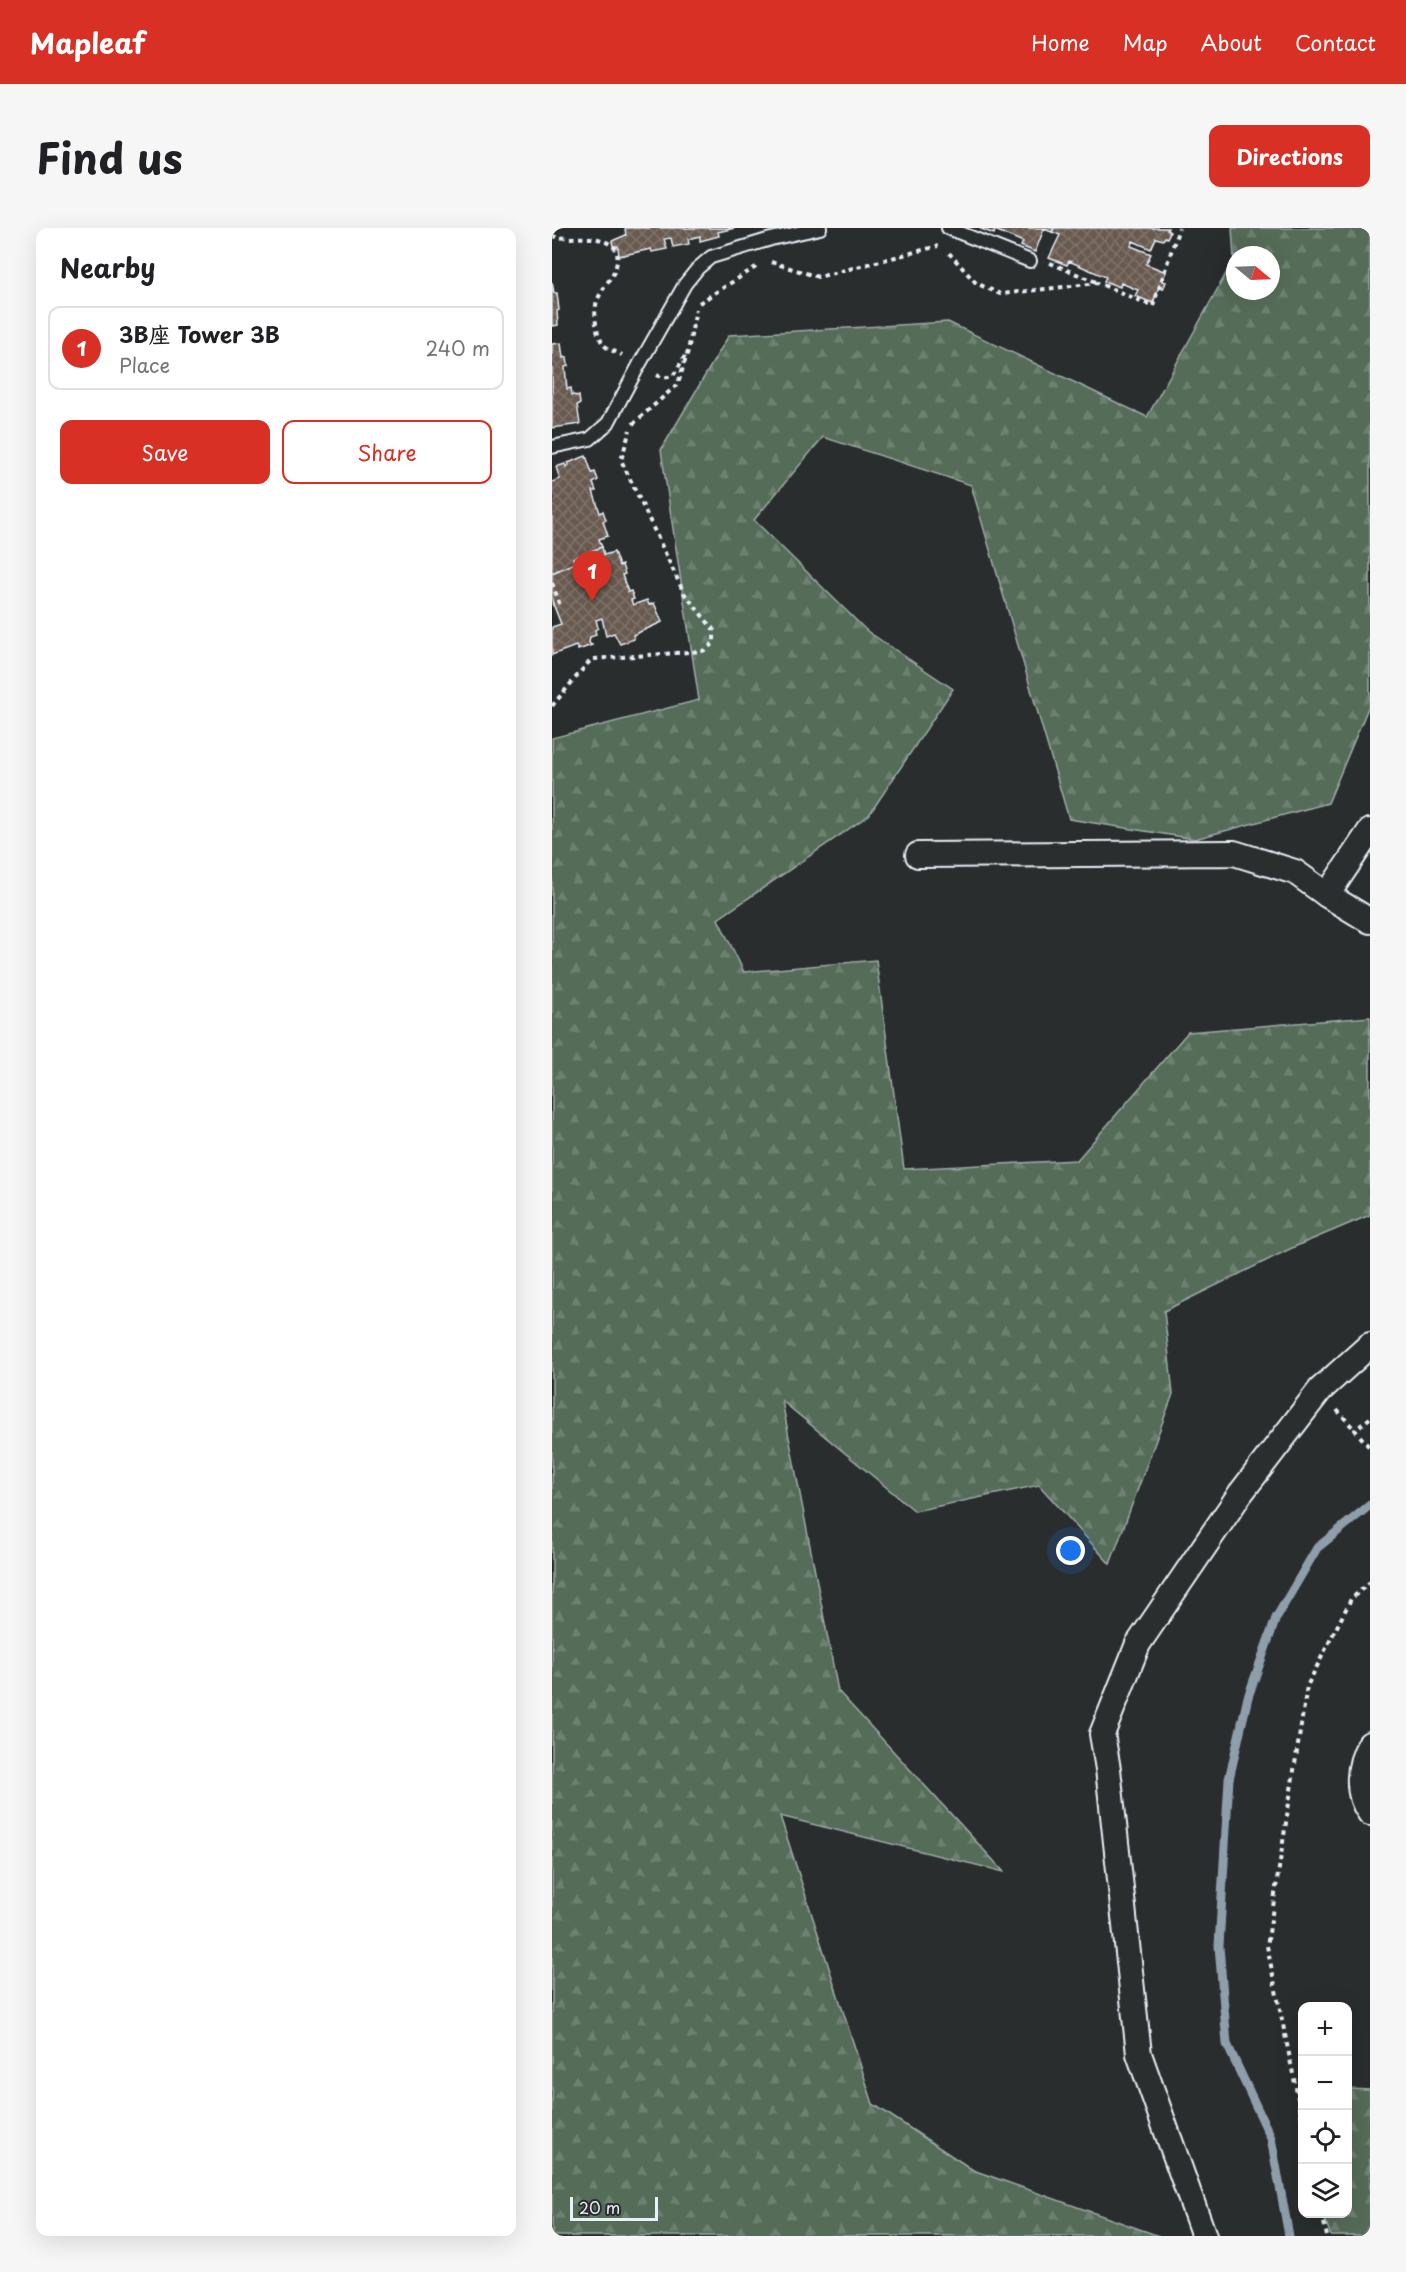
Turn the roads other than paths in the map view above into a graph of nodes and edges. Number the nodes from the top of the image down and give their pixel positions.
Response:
1 (820, 228) edge
2 (948, 228) edge
3 (1030, 261) road end
4 (552, 447) edge
5 (1370, 831) edge
6 (918, 855) dead end
7 (1328, 895) junction
8 (1370, 921) edge
9 (1370, 1346) edge
10 (1370, 1744) edge
11 (1370, 1813) edge
12 (1204, 2236) edge

1 - 4 lane
2 - 3 lane
5 - 7 street
6 - 7 street
7 - 8 street
9 - 12 street
10 - 11 street

